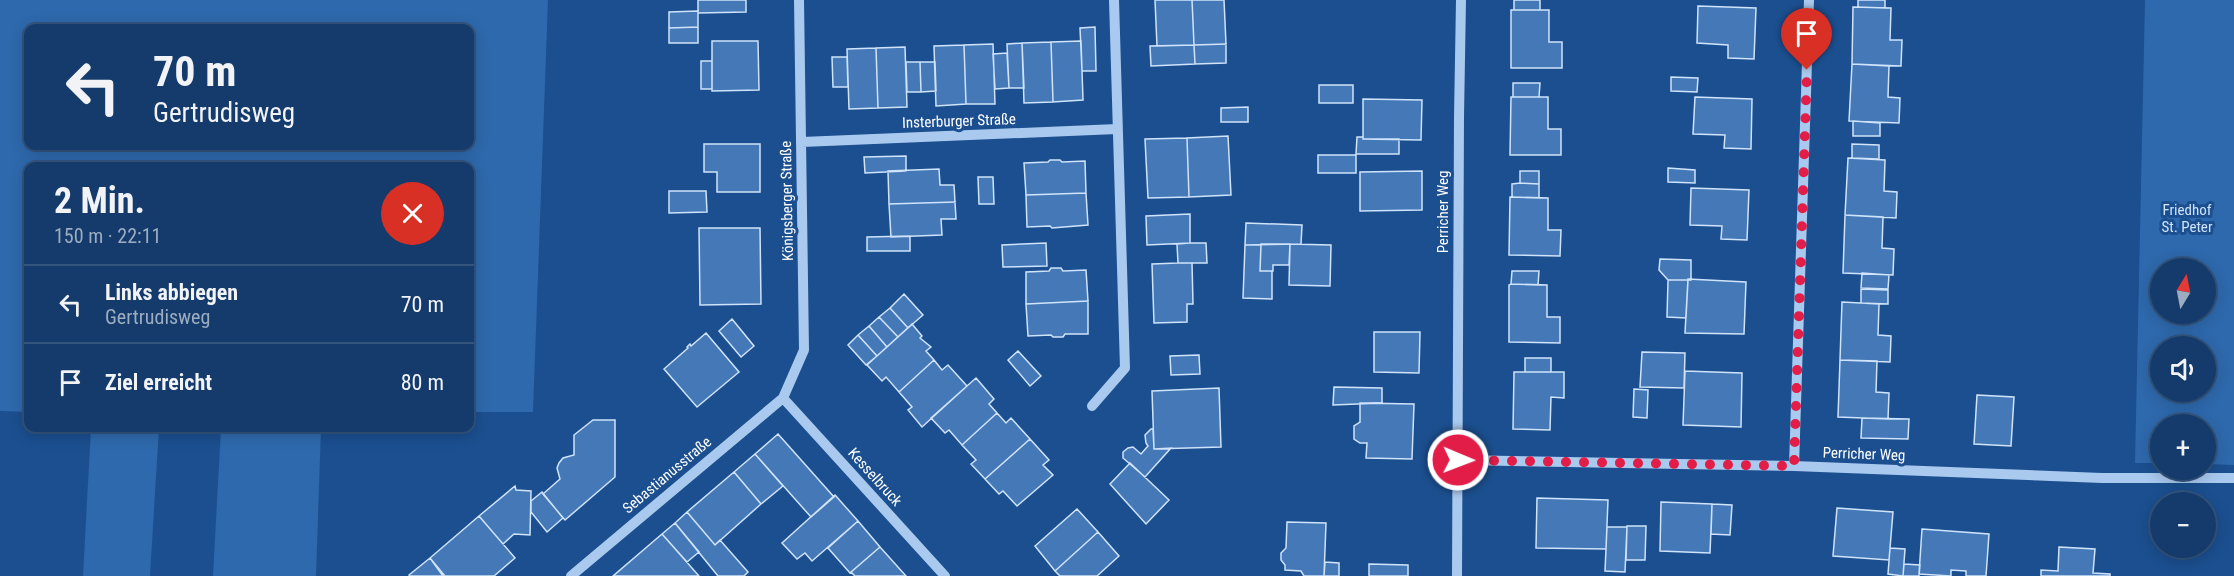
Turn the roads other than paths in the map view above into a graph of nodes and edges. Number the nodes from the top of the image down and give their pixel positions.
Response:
1 (799, 0) edge
2 (1114, 0) edge
3 (1461, 0) edge
4 (1809, 0) edge
5 (1117, 129) junction
6 (802, 142) junction
7 (783, 398) junction
8 (1092, 406) dead end
9 (1458, 460) junction
10 (1794, 466) junction
11 (2234, 478) edge
12 (571, 576) edge
13 (945, 576) edge
14 (1457, 576) edge

1 - 6 street, Königsberger Straße
2 - 5 street
3 - 9 street, Perricher Weg
4 - 10 street
5 - 6 street, Insterburger Straße
5 - 8 street
6 - 7 street, Königsberger Straße
7 - 12 street, Sebastianusstraße
7 - 13 street, Kesselbruck
9 - 10 street, Perricher Weg
9 - 14 street, Perricher Weg
10 - 11 street, Perricher Weg

